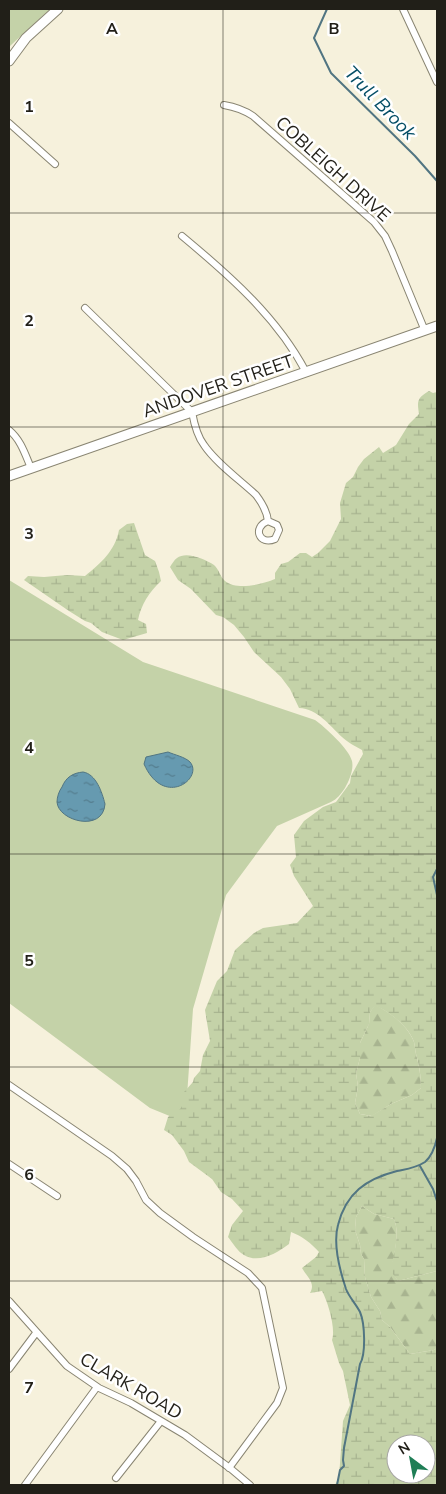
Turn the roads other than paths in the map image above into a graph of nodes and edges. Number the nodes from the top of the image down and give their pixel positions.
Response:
1 (58, 9) edge
2 (403, 9) edge
3 (9, 61) edge
4 (437, 82) edge
5 (224, 106) dead end
6 (9, 123) edge
7 (55, 164) dead end
8 (182, 236) dead end
9 (85, 308) dead end
10 (437, 326) edge
11 (425, 331) junction
12 (306, 372) junction
13 (192, 412) junction
14 (9, 430) edge
15 (30, 468) junction
16 (9, 476) edge
17 (268, 521) dead end
18 (9, 1085) edge
19 (9, 1164) edge
20 (56, 1196) dead end
21 (9, 1301) edge
22 (36, 1333) junction
23 (9, 1369) edge
24 (97, 1387) junction
25 (161, 1421) junction
26 (229, 1468) junction
27 (116, 1478) dead end
28 (25, 1485) edge
29 (250, 1485) edge

1 - 3 main road
2 - 4 street
5 - 11 street, COBLEIGH DRIVE
6 - 7 street
8 - 12 street
9 - 13 street
10 - 11 main road, ANDOVER STREET
11 - 12 main road, ANDOVER STREET
12 - 13 main road, ANDOVER STREET
13 - 15 main road, ANDOVER STREET
13 - 17 street
14 - 15 street
15 - 16 main road, ANDOVER STREET
18 - 26 street
19 - 20 street
21 - 22 street, CLARK ROAD
22 - 23 street
22 - 24 street, CLARK ROAD
24 - 25 street, CLARK ROAD
24 - 28 street
25 - 26 street, CLARK ROAD
25 - 27 street
26 - 29 street, CLARK ROAD

